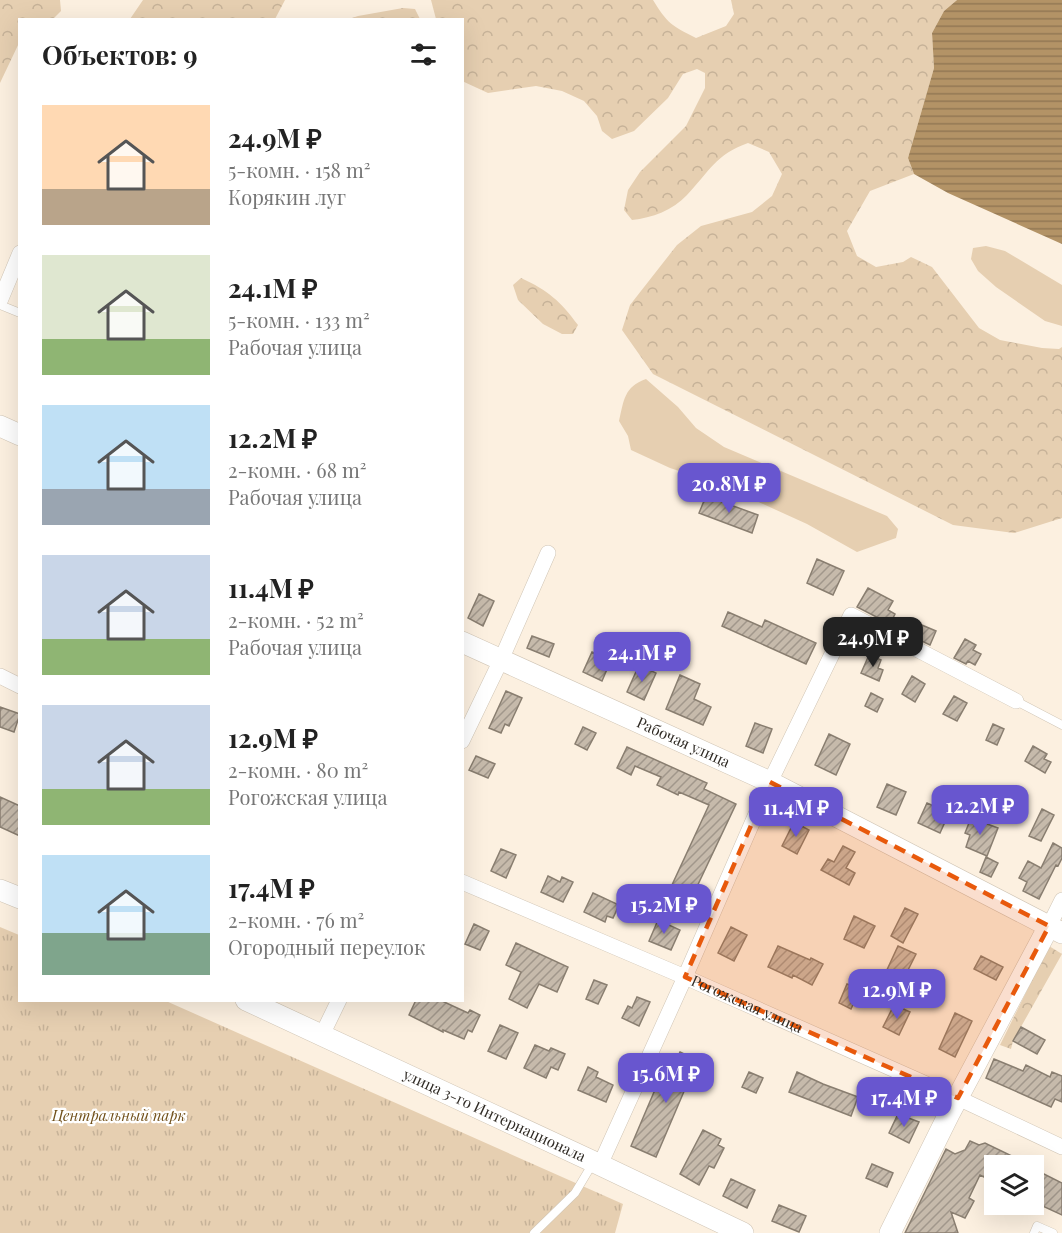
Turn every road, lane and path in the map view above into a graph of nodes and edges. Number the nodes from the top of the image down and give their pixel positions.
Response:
1 (18, 258) edge
2 (0, 303) edge
3 (18, 312) edge
4 (0, 426) edge
5 (18, 434) edge
6 (548, 554) dead end
7 (464, 643) edge
8 (501, 660) junction
9 (0, 676) edge
10 (18, 685) edge
11 (1016, 701) joint
12 (1062, 725) edge
13 (464, 737) edge
14 (770, 782) junction
15 (464, 883) edge
16 (0, 890) edge
17 (18, 897) edge
18 (1062, 900) edge
19 (1056, 929) edge
20 (686, 976) junction
21 (250, 1002) edge
22 (338, 1002) edge
23 (322, 1035) junction
24 (958, 1098) junction
25 (1062, 1147) edge
26 (597, 1164) junction
27 (534, 1233) edge
28 (743, 1233) edge
29 (890, 1233) edge
30 (1034, 1233) edge
31 (1053, 1233) edge

1 - 2 street
2 - 3 lane
4 - 5 main road
6 - 8 street
7 - 8 main road, Рабочая улица
8 - 13 street
8 - 14 main road, Рабочая улица
9 - 10 street
11 - 12 lane
11 - 14 street
14 - 19 main road, Рабочая улица
14 - 20 street
15 - 20 street, Рогожская улица
16 - 17 main road
18 - 19 street
19 - 24 main road
20 - 24 street, Рогожская улица
20 - 26 street
21 - 23 main road, улица 3-го Интернационала
22 - 23 street
23 - 26 main road, улица 3-го Интернационала
24 - 25 street, Рогожская улица
24 - 29 main road
26 - 27 lane
26 - 28 main road, улица 3-го Интернационала
30 - 31 lane

